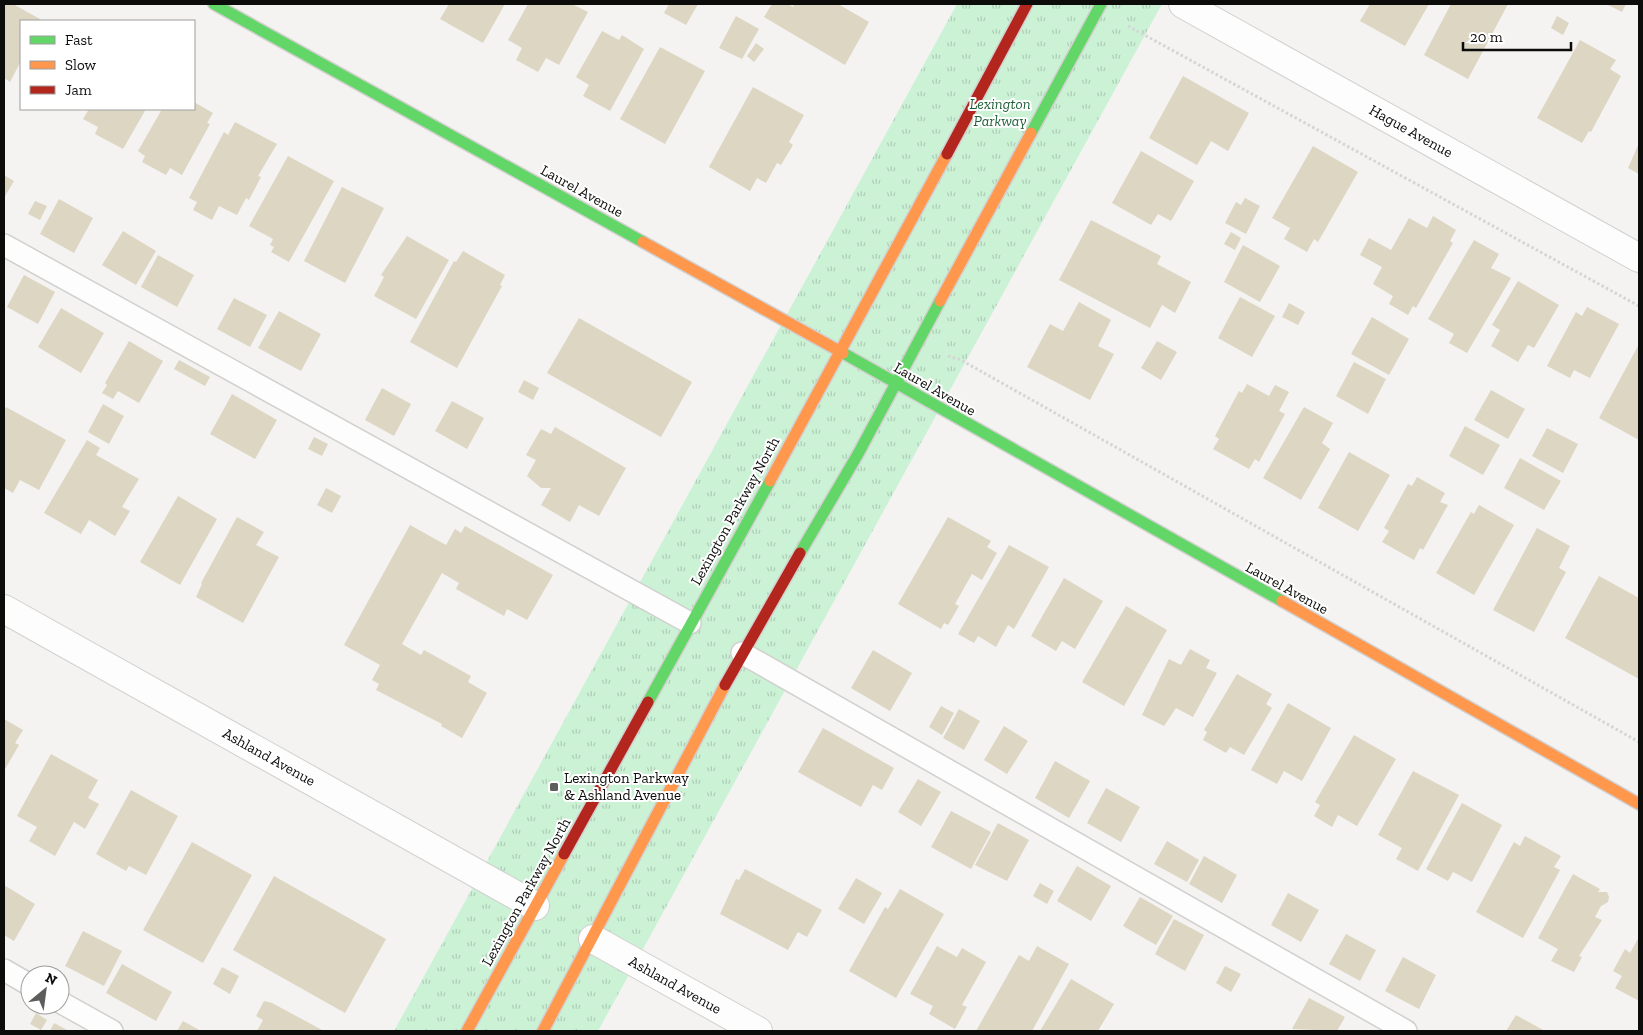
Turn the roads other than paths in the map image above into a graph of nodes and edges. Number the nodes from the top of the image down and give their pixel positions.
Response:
1 (214, 4) edge
2 (1027, 4) edge
3 (1101, 4) edge
4 (1183, 4) edge
5 (4, 245) edge
6 (1639, 258) edge
7 (841, 352) junction
8 (895, 384) junction
9 (4, 609) edge
10 (690, 623) junction
11 (742, 653) junction
12 (1639, 804) edge
13 (535, 906) junction
14 (593, 939) junction
15 (4, 970) edge
16 (20, 979) edge
17 (70, 1008) edge
18 (112, 1031) edge
19 (467, 1031) edge
20 (543, 1031) edge
21 (758, 1031) edge
22 (1406, 1031) edge

1 - 7 main road, Laurel Avenue
2 - 7 main road, Lexington Parkway North
3 - 8 main road
4 - 6 street, Hague Avenue
5 - 10 lane
7 - 8 main road, Laurel Avenue
7 - 10 main road, Lexington Parkway North
8 - 11 main road
8 - 12 main road, Laurel Avenue
9 - 13 street, Ashland Avenue
10 - 13 main road, Lexington Parkway North
11 - 14 main road
11 - 22 lane
13 - 19 main road, Lexington Parkway North
14 - 20 main road
14 - 21 street, Ashland Avenue
15 - 16 lane
17 - 18 lane

